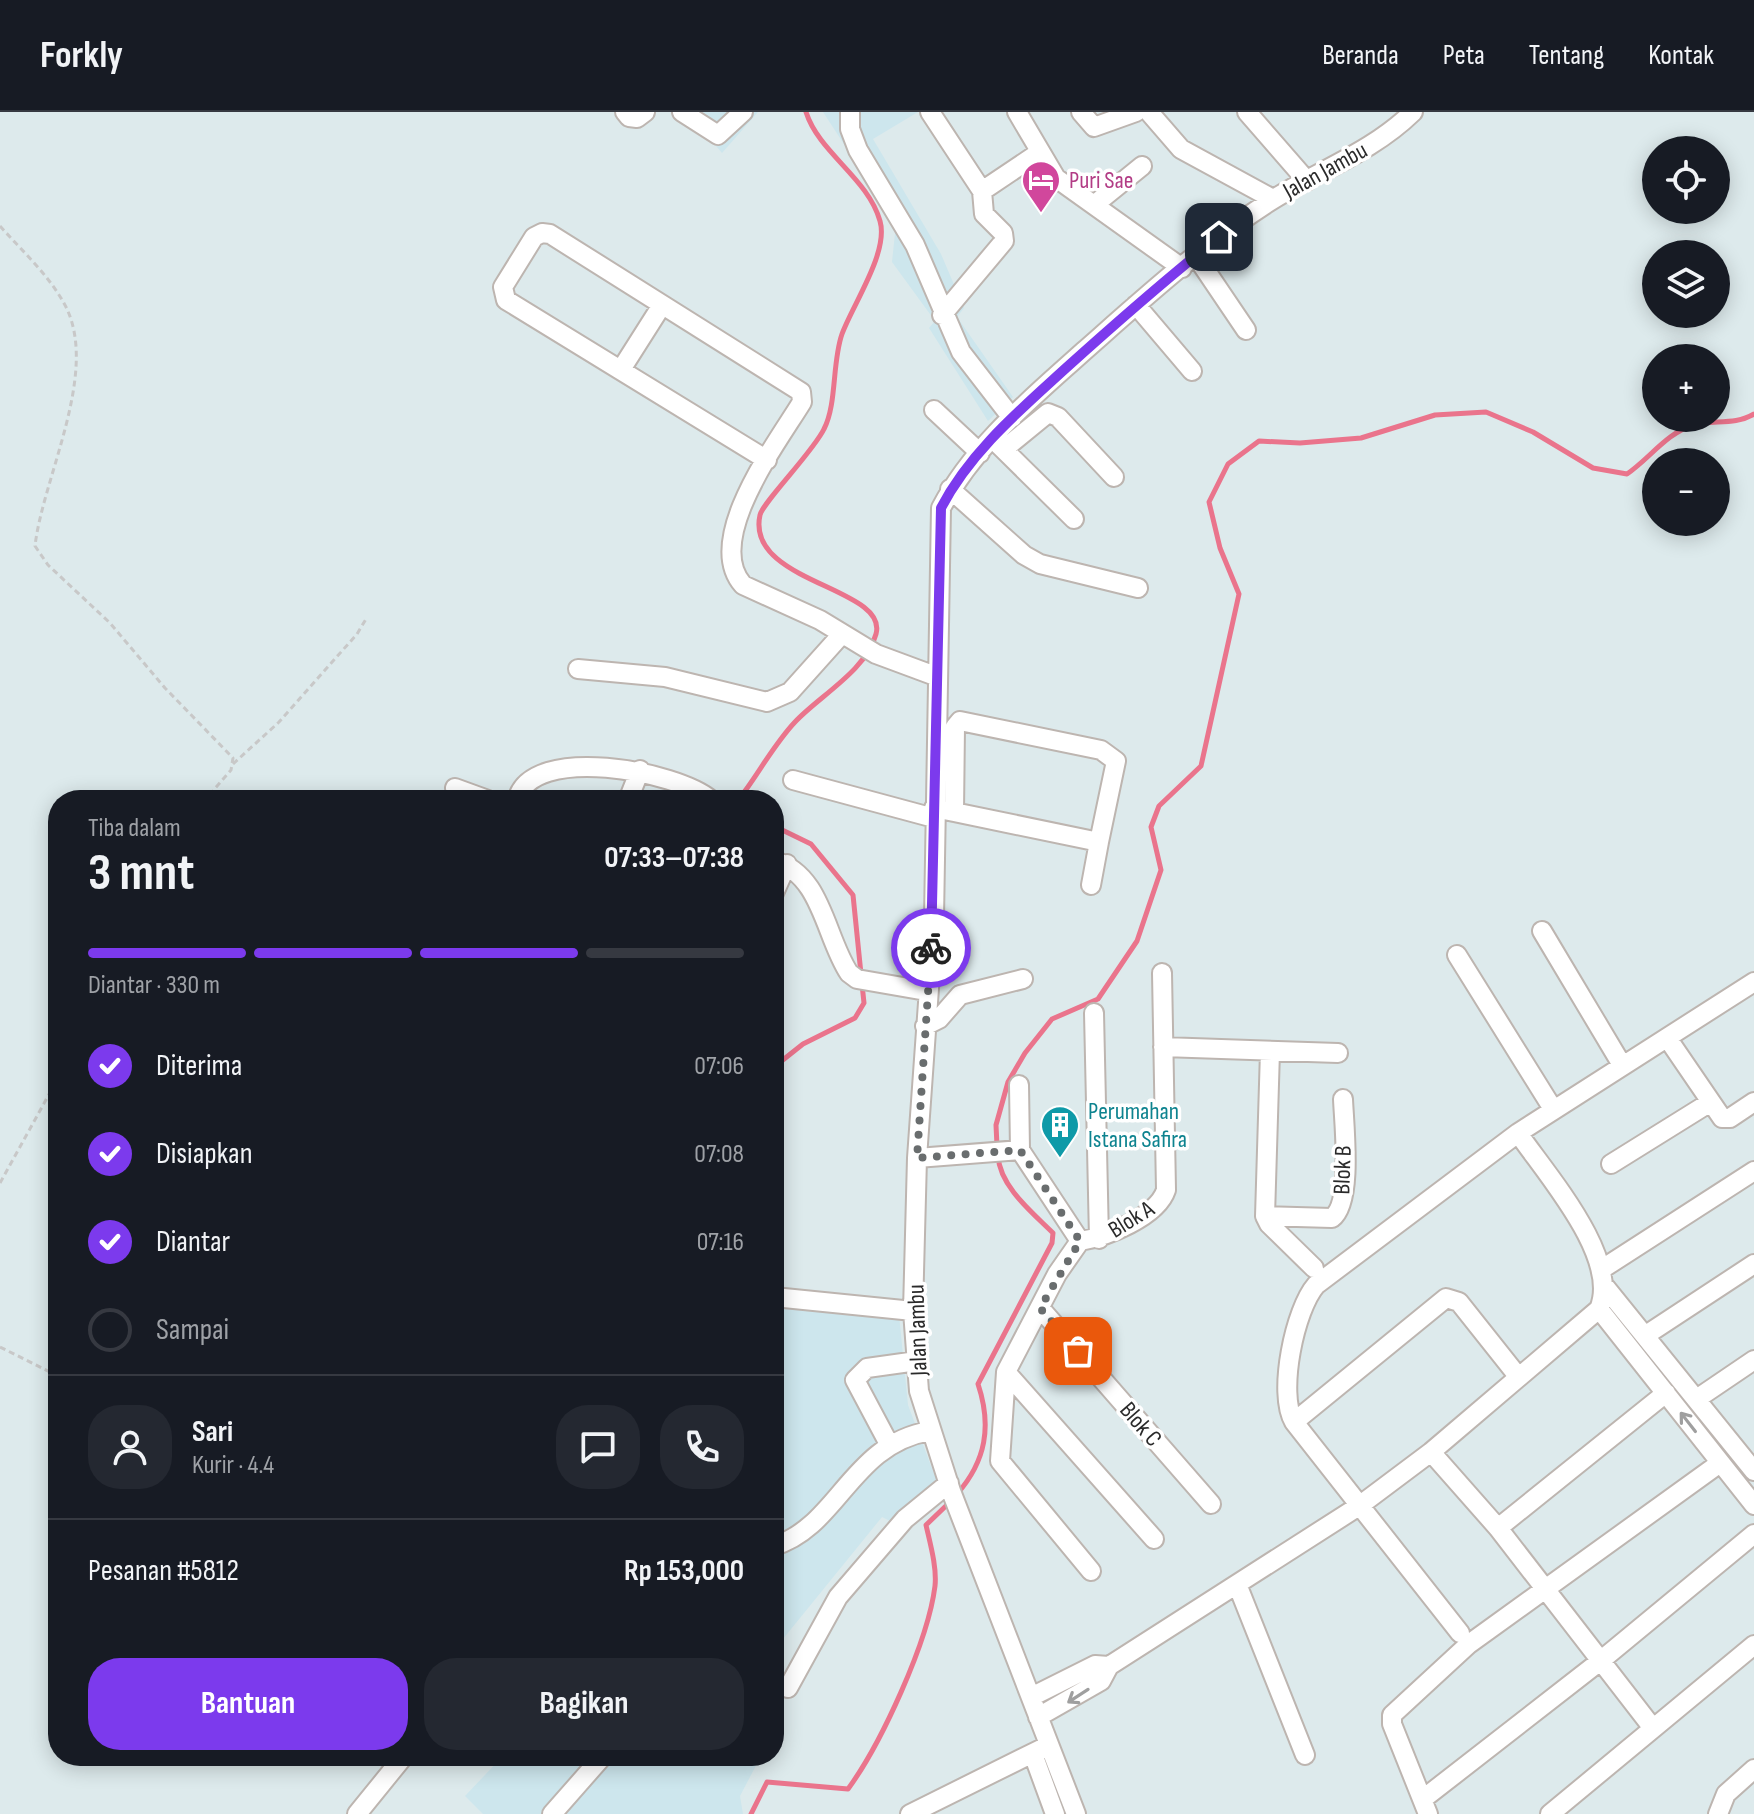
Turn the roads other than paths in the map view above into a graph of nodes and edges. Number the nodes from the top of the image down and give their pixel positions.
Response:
1 (625, 112) edge
2 (645, 112) edge
3 (682, 112) edge
4 (743, 112) edge
5 (838, 112) edge
6 (930, 112) edge
7 (1017, 112) edge
8 (1081, 112) edge
9 (1149, 112) edge
10 (1247, 112) edge
11 (1413, 112) edge
12 (1127, 114) edge
13 (850, 121) edge
14 (1040, 152) junction
15 (1142, 166) dead end
16 (1307, 181) junction
17 (982, 191) junction
18 (1273, 199) junction
19 (1094, 205) junction
20 (1189, 262) junction
21 (662, 305) junction
22 (1136, 305) junction
23 (942, 315) junction
24 (1246, 330) dead end
25 (622, 368) junction
26 (1192, 371) dead end
27 (934, 410) dead end
28 (1012, 418) junction
29 (998, 444) junction
30 (980, 453) junction
31 (767, 460) junction
32 (1114, 477) dead end
33 (950, 489) junction
34 (1074, 519) dead end
35 (1138, 588) dead end
36 (849, 639) junction
37 (578, 669) dead end
38 (938, 677) junction
39 (640, 770) junction
40 (793, 780) dead end
41 (455, 788) dead end
42 (460, 790) edge
43 (519, 790) edge
44 (632, 790) edge
45 (698, 790) edge
46 (954, 812) junction
47 (934, 813) junction
48 (1099, 842) junction
49 (784, 865) edge
50 (1091, 885) dead end
51 (1542, 931) dead end
52 (1457, 955) dead end
53 (1162, 973) dead end
54 (1023, 979) dead end
55 (1754, 982) edge
56 (926, 991) junction
57 (1094, 1013) dead end
58 (925, 1026) junction
59 (1668, 1039) junction
60 (1163, 1047) junction
61 (1270, 1051) junction
62 (1338, 1053) dead end
63 (1622, 1065) junction
64 (1019, 1085) dead end
65 (1343, 1099) dead end
66 (1754, 1102) edge
67 (1709, 1103) junction
68 (1553, 1109) junction
69 (1518, 1133) junction
70 (1015, 1150) junction
71 (917, 1158) junction
72 (1611, 1164) dead end
73 (1754, 1171) edge
74 (1265, 1216) junction
75 (1089, 1240) junction
76 (1754, 1264) edge
77 (1314, 1268) dead end
78 (1602, 1269) junction
79 (1606, 1288) junction
80 (784, 1298) edge
81 (1040, 1308) junction
82 (1599, 1309) junction
83 (913, 1311) junction
84 (1646, 1335) junction
85 (1754, 1360) edge
86 (917, 1361) junction
87 (1006, 1372) junction
88 (1517, 1375) junction
89 (1666, 1393) junction
90 (1698, 1398) junction
91 (1294, 1422) junction
92 (930, 1431) junction
93 (889, 1444) junction
94 (1431, 1452) junction
95 (1720, 1463) junction
96 (1753, 1469) edge
97 (952, 1493) junction
98 (1211, 1504) dead end
99 (1754, 1505) edge
100 (1359, 1506) junction
101 (1498, 1528) junction
102 (1754, 1534) edge
103 (1154, 1539) dead end
104 (784, 1543) edge
105 (1091, 1571) dead end
106 (1237, 1584) junction
107 (1545, 1590) junction
108 (1460, 1633) dead end
109 (1754, 1645) edge
110 (1599, 1662) junction
111 (1109, 1666) junction
112 (788, 1688) dead end
113 (1031, 1697) junction
114 (1038, 1717) junction
115 (1652, 1727) junction
116 (1040, 1750) junction
117 (1305, 1755) dead end
118 (396, 1766) edge
119 (594, 1766) edge
120 (1754, 1769) edge
121 (1426, 1806) edge
122 (357, 1814) edge
123 (552, 1814) edge
124 (910, 1814) edge
125 (1055, 1814) edge
126 (1076, 1814) edge
127 (1550, 1814) edge
128 (1718, 1814) edge

1 - 2 street
3 - 4 street
5 - 13 street
6 - 17 street
7 - 14 street
8 - 12 street
9 - 18 street
10 - 16 street
11 - 16 street, Jalan Jambu
13 - 23 street
14 - 17 street
14 - 19 street
15 - 19 street
16 - 18 street, Jalan Jambu
17 - 23 street
18 - 20 street, Jalan Jambu
19 - 20 street
20 - 22 street, Jalan Jambu
20 - 24 street
21 - 25 street
21 - 25 street
21 - 31 street
22 - 26 street
22 - 28 street, Jalan Jambu
23 - 28 street
25 - 31 street
27 - 30 street
28 - 29 street, Jalan Jambu
29 - 30 street, Jalan Jambu
29 - 32 street
29 - 34 street
30 - 33 street, Jalan Jambu
31 - 36 street
33 - 35 street
33 - 38 street, Jalan Jambu
36 - 37 street
36 - 38 street
38 - 47 street, Jalan Jambu
39 - 43 street
39 - 44 street
39 - 45 street
40 - 47 street
41 - 42 street
46 - 47 street
46 - 48 street
46 - 48 street
47 - 56 street, Jalan Jambu
48 - 50 street
49 - 56 street
51 - 63 street
52 - 68 street
53 - 60 street, Blok A
54 - 58 street
55 - 59 street
56 - 58 street, Jalan Jambu
57 - 75 street, Blok A
58 - 71 street, Jalan Jambu
59 - 63 street
59 - 67 street
60 - 61 street
60 - 75 street, Blok A
61 - 62 street
61 - 74 street
63 - 68 street
64 - 70 street
65 - 74 street, Blok B
66 - 67 street
67 - 72 street
68 - 69 street
69 - 78 street
69 - 91 street
70 - 71 street
70 - 75 street
71 - 83 street, Jalan Jambu
73 - 78 street
74 - 77 street
75 - 81 street
76 - 84 street
78 - 79 street
79 - 82 street
79 - 84 street
80 - 83 street
81 - 87 street
81 - 98 street, Blok C
82 - 88 street
82 - 89 street
83 - 86 street, Jalan Jambu
84 - 90 street
85 - 90 street
86 - 92 street, Jalan Jambu
86 - 93 street
87 - 103 street
87 - 105 street
88 - 91 street
88 - 94 street
95 -> 89 street
89 - 101 street
90 - 96 street
91 - 100 street
92 - 93 street
92 - 97 street, Jalan Jambu
93 - 104 street
94 - 100 street
94 - 101 street
95 - 99 street
95 - 107 street
97 - 112 street
97 - 113 street, Jalan Jambu
100 - 106 street
100 - 108 street
101 - 107 street
102 - 110 street
106 - 111 street
106 - 117 street
107 - 110 street
107 - 121 street
109 - 115 street
110 - 115 street
110 - 121 street
111 - 113 street
111 -> 114 street
113 - 114 street, Jalan Jambu
114 - 116 street, Jalan Jambu
115 - 127 street
116 - 124 street
116 - 125 street
116 - 126 street, Jalan Jambu
118 - 122 street
119 - 123 street
120 - 128 street

